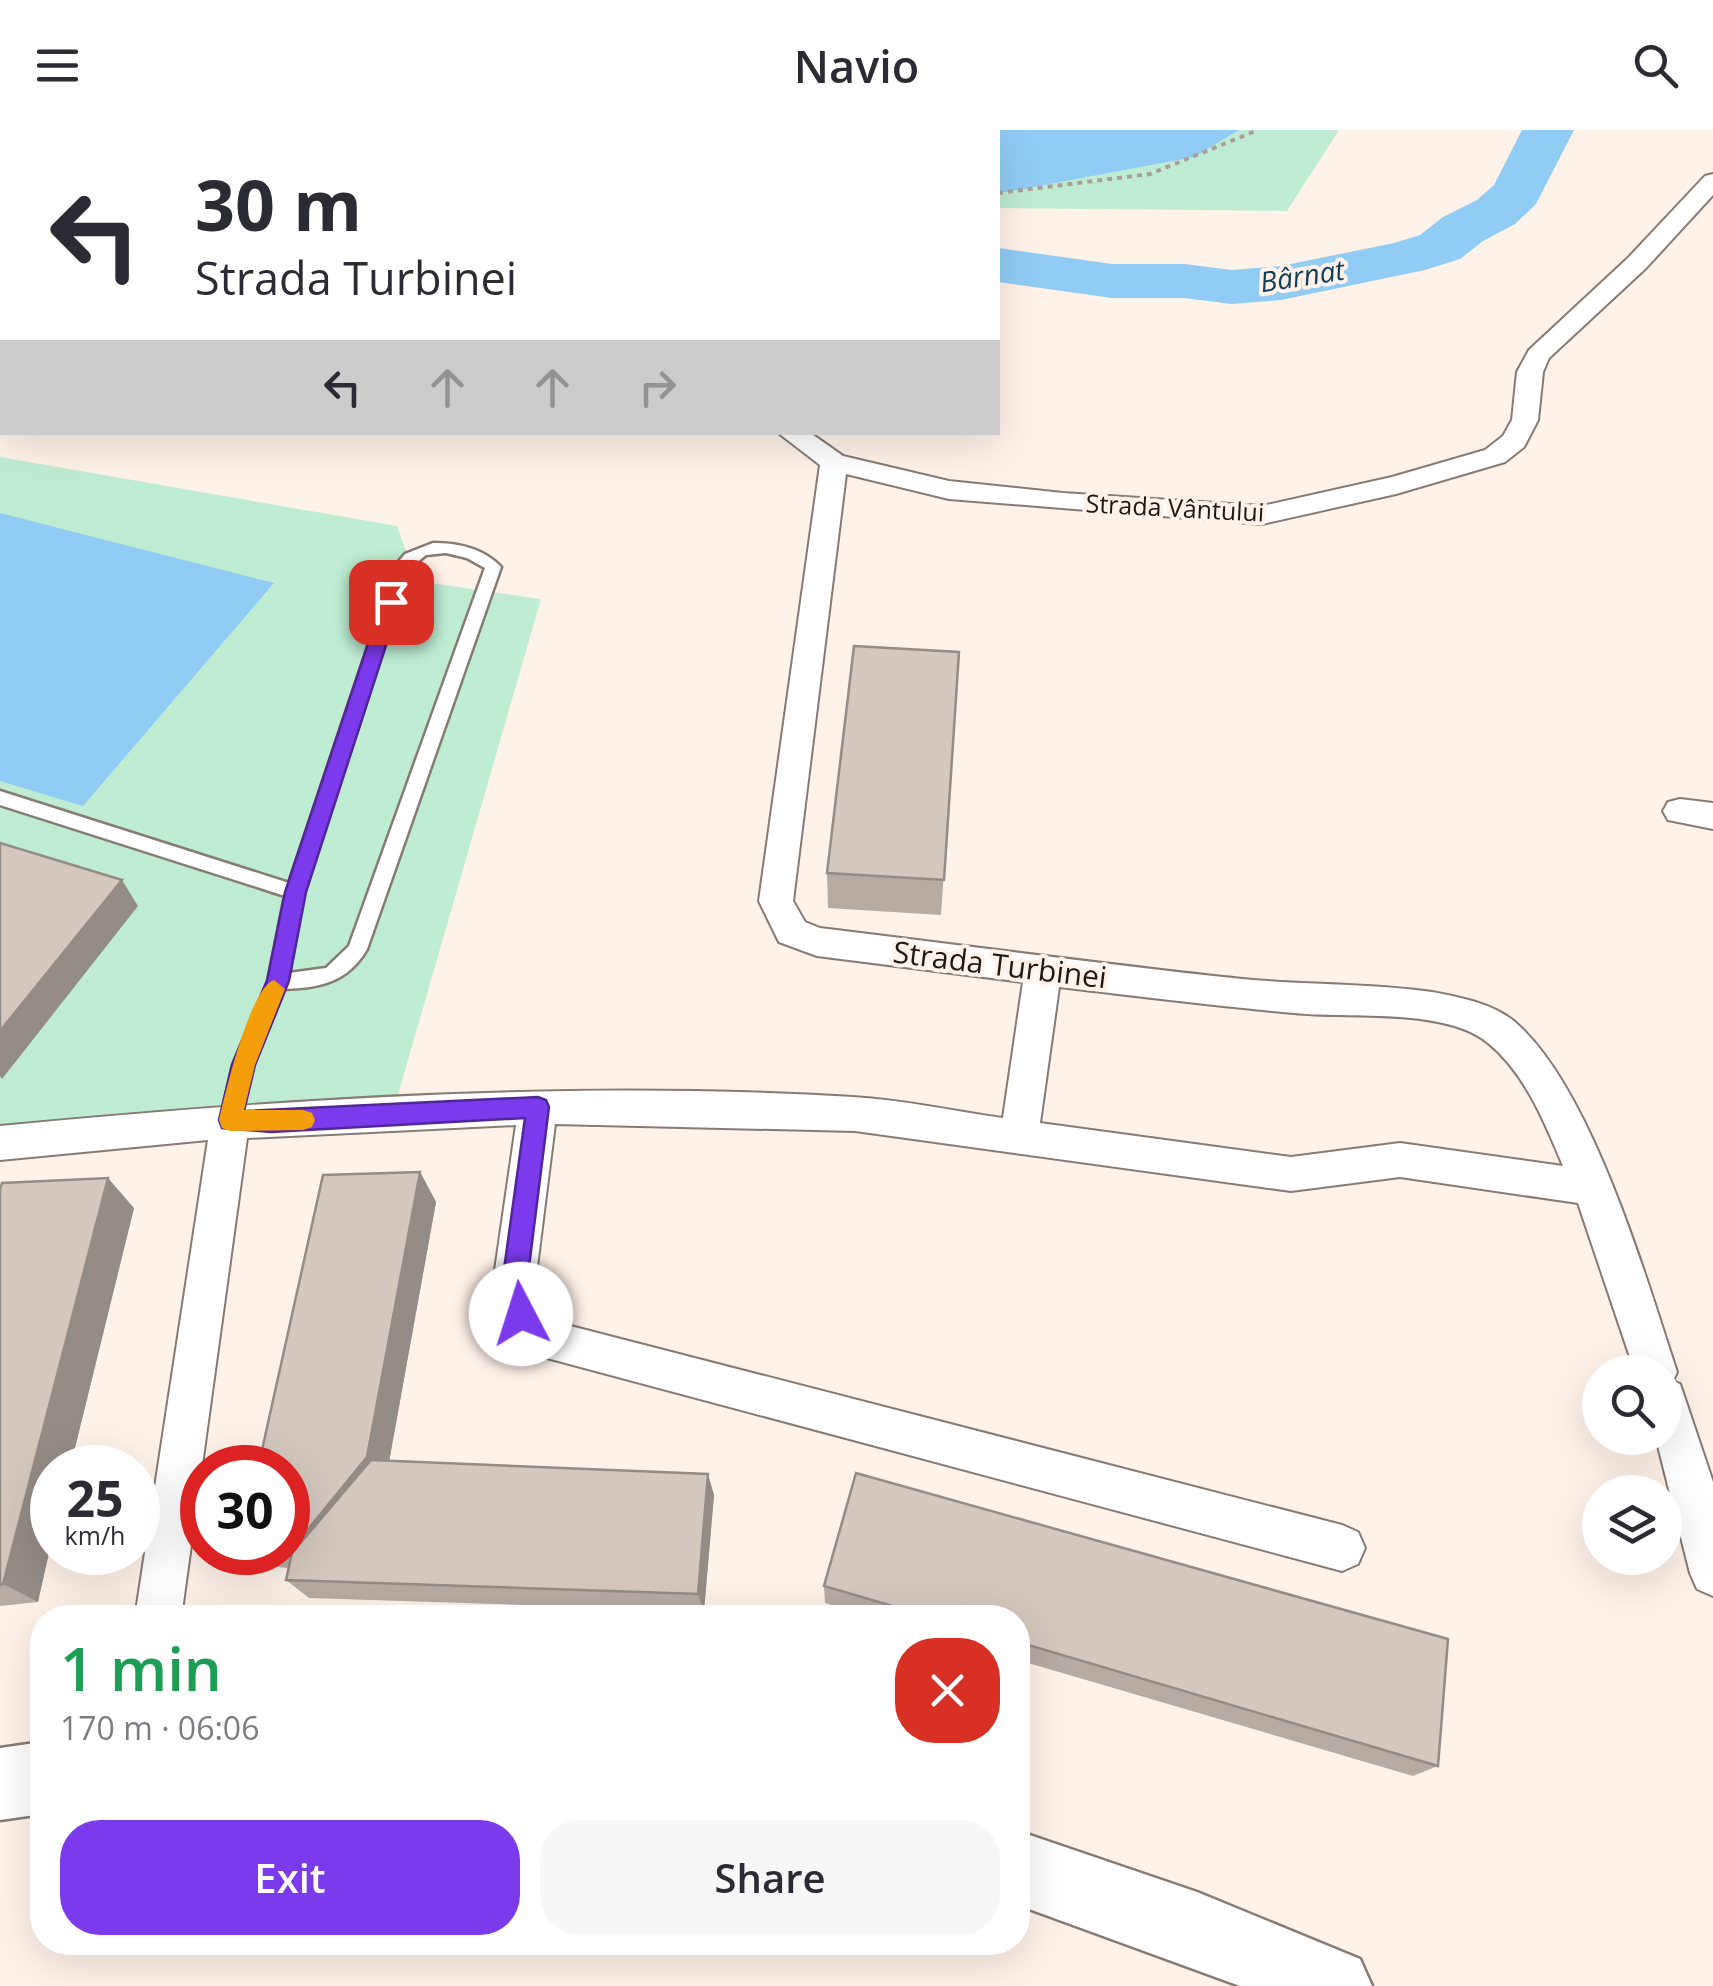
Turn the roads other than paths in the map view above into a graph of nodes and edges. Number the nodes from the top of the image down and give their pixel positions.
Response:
1 (1713, 181) edge
2 (794, 435) edge
3 (834, 462) junction
4 (0, 798) edge
5 (295, 892) junction
6 (1043, 970) junction
7 (278, 981) junction
8 (538, 1107) junction
9 (230, 1120) junction
10 (1019, 1136) junction
11 (2, 1149) edge
12 (1589, 1187) junction
13 (1650, 1355) edge
14 (1682, 1449) edge
15 (1342, 1548) dead end
16 (1713, 1572) edge
17 (160, 1605) edge
18 (30, 1780) edge
19 (0, 1784) edge
20 (1030, 1872) edge
21 (1333, 1986) edge

1 - 3 street, Strada Vântului
2 - 3 street, Strada Vântului
3 - 6 street, Strada Turbinei
4 - 5 lane
5 - 7 lane
5 - 7 lane
6 - 10 street
6 - 12 street, Strada Turbinei
7 - 9 lane
8 - 9 street
8 - 10 street
8 - 15 street
9 - 11 street
9 - 17 street
10 - 12 street
12 - 13 street, Strada Turbinei
14 - 16 street
18 - 19 main road
20 - 21 main road

